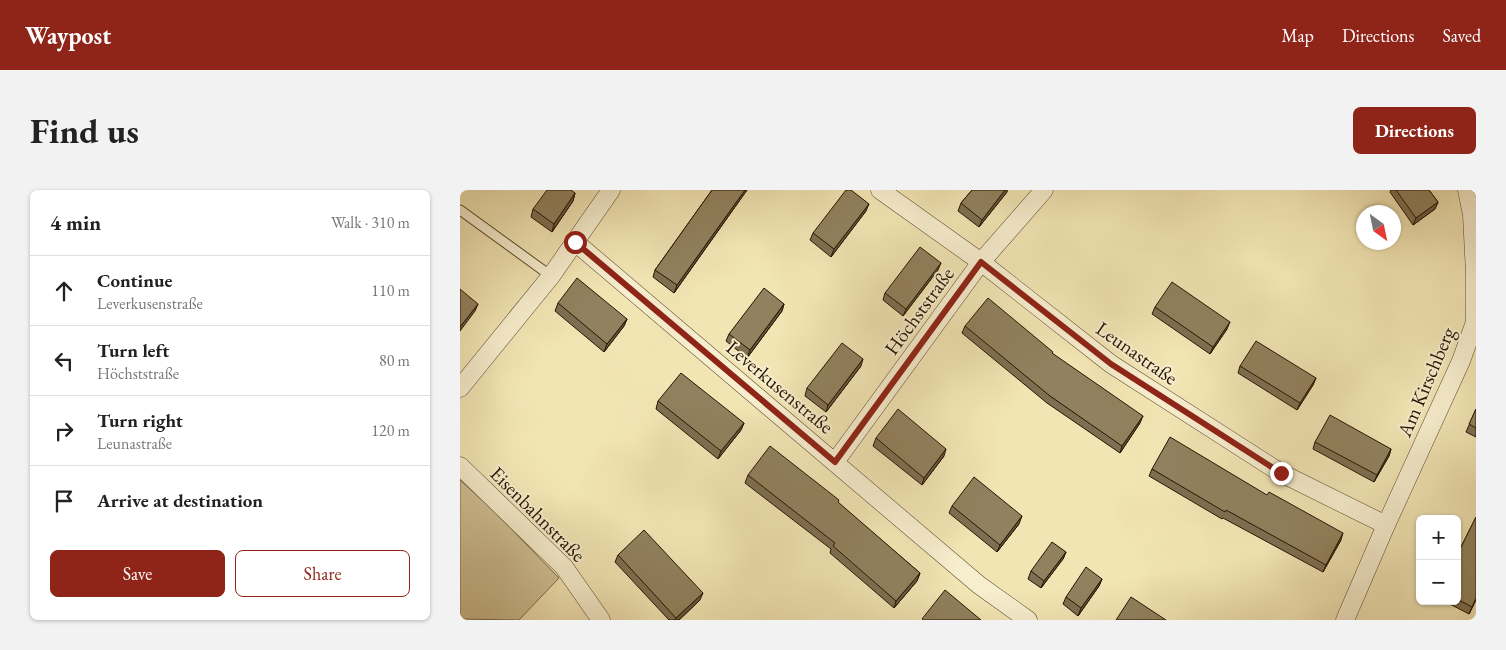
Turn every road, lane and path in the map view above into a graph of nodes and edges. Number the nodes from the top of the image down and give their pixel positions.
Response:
1 (611, 190) edge
2 (880, 190) edge
3 (1044, 190) edge
4 (1467, 190) edge
5 (460, 210) edge
6 (575, 242) junction
7 (981, 262) junction
8 (551, 276) junction
9 (460, 388) edge
10 (835, 462) junction
11 (460, 466) edge
12 (1386, 525) junction
13 (601, 620) edge
14 (1028, 620) edge
15 (1345, 620) edge

1 - 6 street
2 - 7 street, Leunastraße
3 - 7 street, Höchststraße
4 - 12 street, Am Kirschberg
5 - 8 lane
6 - 8 street
6 - 10 street, Leverkusenstraße
7 - 10 street, Höchststraße
7 - 12 street, Leunastraße
8 - 9 street
10 - 14 street, Leverkusenstraße
11 - 13 street, Eisenbahnstraße
12 - 15 street, Am Kirschberg

